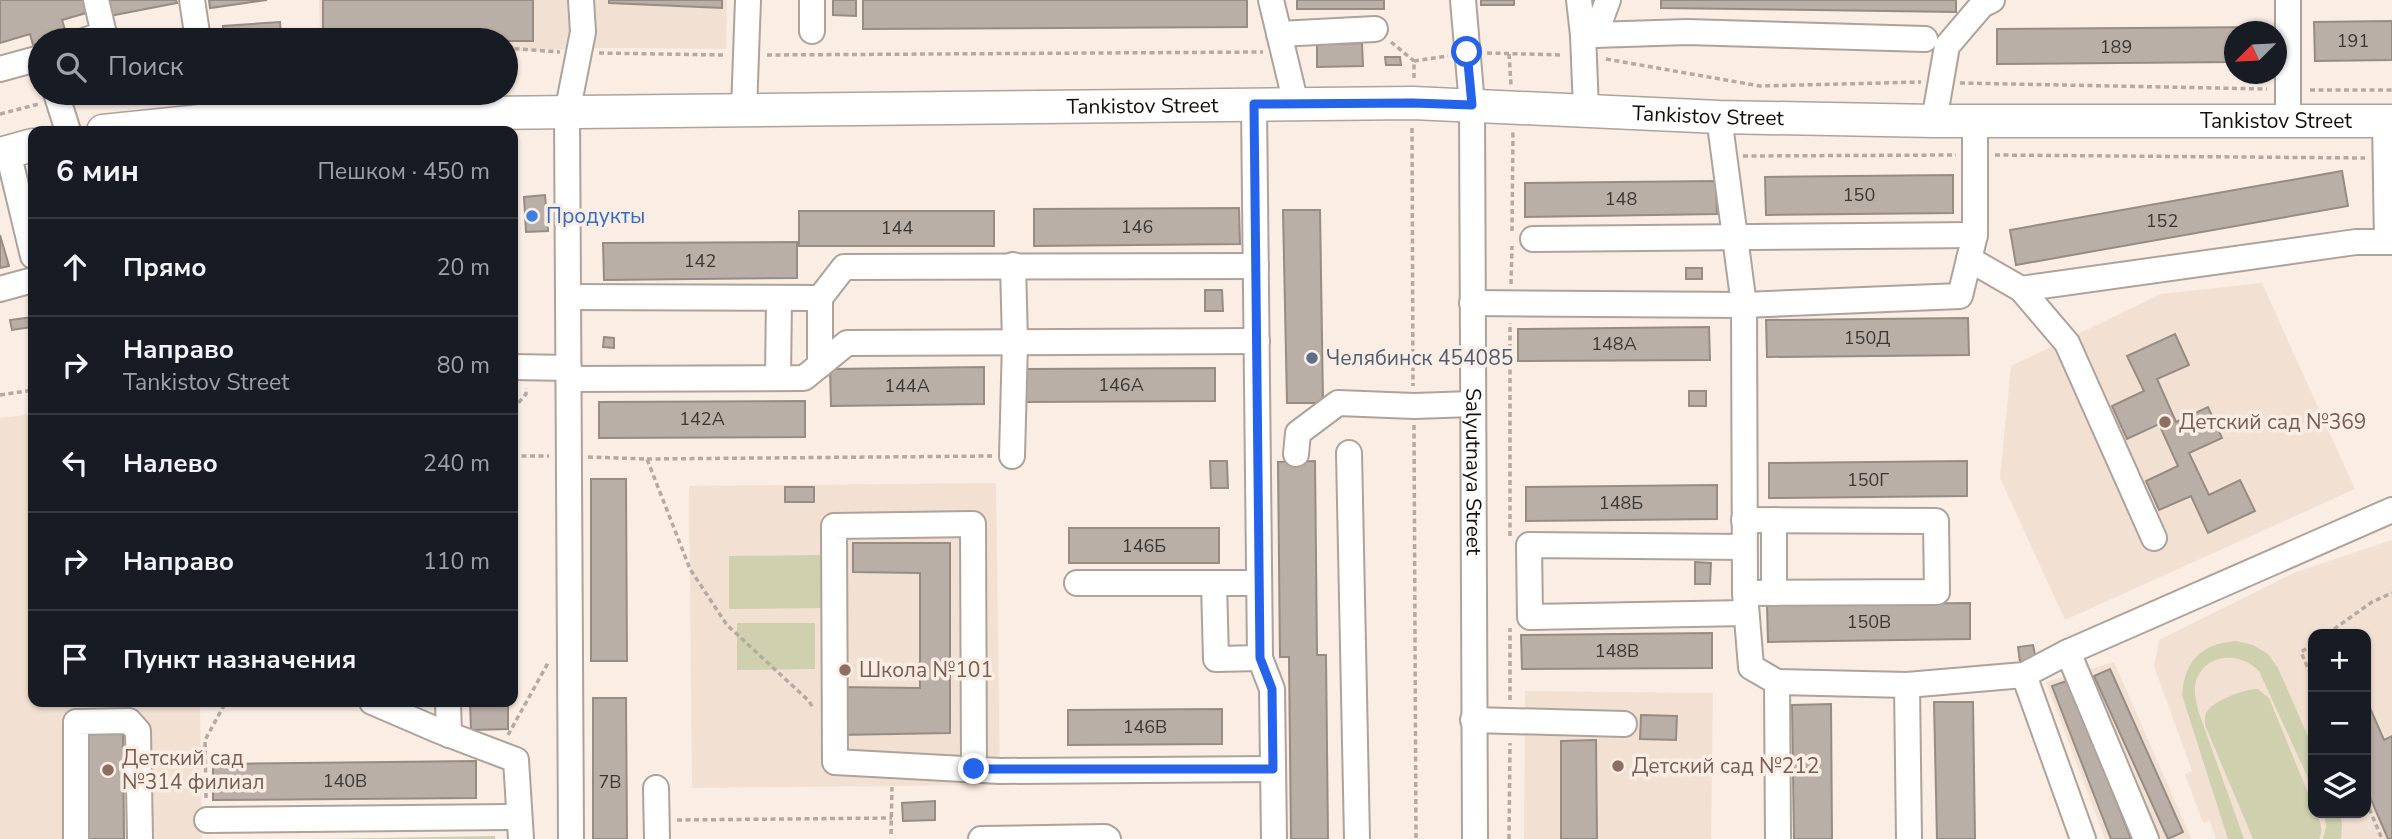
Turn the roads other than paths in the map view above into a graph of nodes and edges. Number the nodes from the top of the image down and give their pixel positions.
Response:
1 (96, 0) edge
2 (192, 0) edge
3 (581, 0) edge
4 (748, 0) edge
5 (812, 0) edge
6 (1271, 0) edge
7 (1463, 0) edge
8 (1579, 0) edge
9 (1608, 0) edge
10 (1992, 0) edge
11 (2288, 0) edge
12 (103, 28) edge
13 (196, 28) edge
14 (1375, 29) road end
15 (812, 31) dead end
16 (1589, 35) junction
17 (1925, 39) dead end
18 (1282, 43) junction
19 (28, 61) edge
20 (0, 69) edge
21 (1254, 104) junction
22 (1296, 104) junction
23 (60, 105) edge
24 (1472, 105) junction
25 (208, 106) edge
26 (1586, 109) junction
27 (744, 110) junction
28 (567, 113) junction
29 (1719, 117) junction
30 (1975, 120) junction
31 (2288, 120) junction
32 (1934, 121) junction
33 (2388, 121) edge
34 (295, 123) edge
35 (66, 126) edge
36 (124, 126) edge
37 (14, 151) edge
38 (28, 228) edge
39 (1735, 237) junction
40 (1533, 239) dead end
41 (2390, 241) edge
42 (1972, 247) junction
43 (1013, 265) junction
44 (1256, 266) junction
45 (28, 281) edge
46 (0, 289) edge
47 (2021, 289) junction
48 (568, 297) junction
49 (779, 298) junction
50 (820, 298) junction
51 (1472, 303) junction
52 (1744, 305) junction
53 (1257, 341) junction
54 (1015, 342) junction
55 (820, 365) junction
56 (518, 368) edge
57 (569, 373) junction
58 (778, 378) junction
59 (1472, 404) junction
60 (1349, 453) dead end
61 (1296, 454) dead end
62 (1012, 456) road end
63 (2391, 508) edge
64 (1744, 520) junction
65 (1774, 520) junction
66 (2154, 538) dead end
67 (1744, 547) junction
68 (1077, 583) dead end
69 (1214, 583) junction
70 (1259, 583) junction
71 (1774, 593) junction
72 (1745, 603) junction
73 (2068, 652) junction
74 (1260, 658) junction
75 (2024, 675) junction
76 (1777, 682) junction
77 (1907, 685) junction
78 (384, 707) edge
79 (448, 707) edge
80 (1473, 720) junction
81 (1624, 724) dead end
82 (449, 735) junction
83 (974, 769) junction
84 (1273, 769) junction
85 (656, 788) dead end
86 (207, 820) road end
87 (520, 828) edge
88 (657, 830) edge
89 (76, 839) edge
90 (139, 839) edge
91 (571, 839) edge
92 (981, 839) edge
93 (1108, 839) edge
94 (1274, 839) edge
95 (1357, 839) edge
96 (1475, 839) edge
97 (1779, 839) edge
98 (1909, 839) edge
99 (2082, 839) edge
100 (2146, 839) edge

1 - 12 street
2 - 13 street
3 - 28 street
4 - 27 street
5 - 15 street
6 - 18 street
7 - 24 street, Salyutnaya Street
8 - 16 street
9 - 16 street
10 - 32 street
11 - 31 street
14 - 18 street
16 - 17 street
16 - 26 street
18 - 22 street
19 - 20 street
21 - 22 main road, Tankistov Street
21 - 27 main road, Tankistov Street
21 - 44 street
22 - 24 main road, Tankistov Street
23 - 35 street
24 - 26 main road, Tankistov Street
24 - 51 street, Salyutnaya Street
25 - 34 main road, Tankistov Street
25 - 36 main road, Tankistov Street
26 - 29 main road, Tankistov Street
27 - 28 main road, Tankistov Street
28 - 34 main road, Tankistov Street
28 - 48 street
29 - 32 main road, Tankistov Street
29 - 39 street
30 - 31 main road, Tankistov Street
30 - 32 main road, Tankistov Street
30 - 42 street
31 - 33 main road, Tankistov Street
33 - 41 street
37 - 38 street
39 - 40 street
39 - 42 street
39 - 52 street
41 - 47 street
42 - 47 street
42 - 52 street
43 - 44 street
43 - 50 street
43 - 54 street
44 - 53 street
45 - 46 street
47 - 66 street
48 - 49 street
48 - 57 street
49 - 50 street
49 - 58 street
50 - 55 street
51 - 52 street
51 - 59 street, Salyutnaya Street
52 - 64 street
53 - 54 street
53 - 70 street
54 - 55 street
54 - 62 street
55 - 58 street
56 - 57 street
57 - 58 street
57 - 91 street
59 - 61 street
59 - 80 street, Salyutnaya Street
60 - 95 street
63 - 73 street
64 - 65 street
64 - 67 street
65 - 71 street
65 - 71 street
67 - 72 street
67 - 72 street
68 - 69 street
69 - 70 street
69 - 74 street
70 - 74 street
71 - 72 street
72 - 76 street
73 - 75 street
73 - 100 street
74 - 84 street
75 - 77 street
75 - 99 street
76 - 77 street
76 - 97 street
77 - 98 street
78 - 82 street
79 - 82 street
80 - 81 street
80 - 96 street, Salyutnaya Street
82 - 87 street
83 - 83 street
83 - 84 street
84 - 94 street
85 - 88 street
86 - 87 street
89 - 90 street
92 - 93 street

